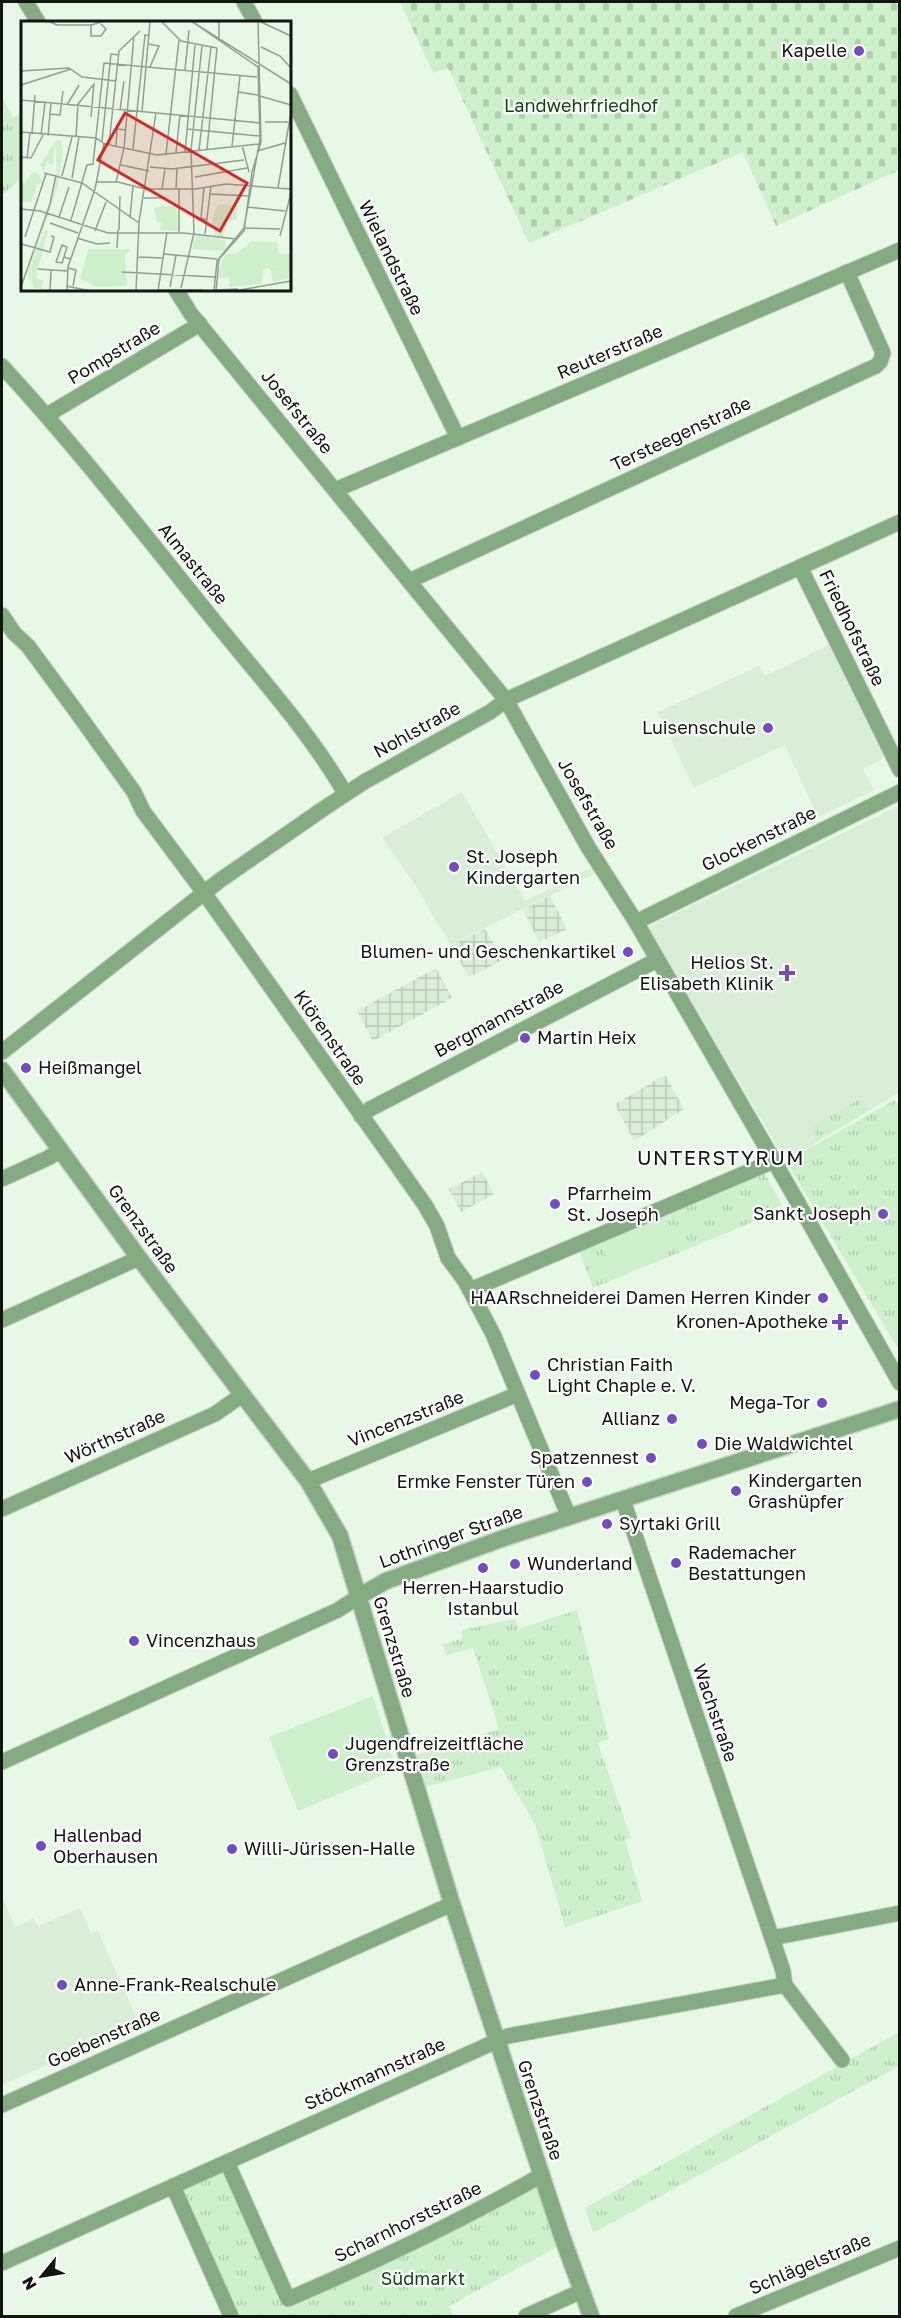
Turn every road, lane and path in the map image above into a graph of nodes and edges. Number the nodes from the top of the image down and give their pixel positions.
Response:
1 (26, 2) edge
2 (244, 2) edge
3 (37, 21) edge
4 (254, 21) edge
5 (291, 96) edge
6 (900, 250) edge
7 (848, 273) junction
8 (177, 291) edge
9 (200, 324) junction
10 (2, 366) edge
11 (47, 415) junction
12 (458, 438) junction
13 (335, 490) junction
14 (900, 522) edge
15 (800, 567) junction
16 (409, 581) junction
17 (2, 615) edge
18 (14, 633) junction
19 (2, 643) edge
20 (506, 700) junction
21 (900, 770) edge
22 (900, 792) edge
23 (345, 794) junction
24 (205, 894) junction
25 (636, 922) junction
26 (657, 960) junction
27 (2, 1052) edge
28 (2, 1070) edge
29 (361, 1116) junction
30 (61, 1150) junction
31 (774, 1161) junction
32 (2, 1179) edge
33 (139, 1258) junction
34 (470, 1290) junction
35 (2, 1320) edge
36 (900, 1383) edge
37 (518, 1394) junction
38 (242, 1395) junction
39 (900, 1409) edge
40 (308, 1480) junction
41 (623, 1500) junction
42 (2, 1509) edge
43 (569, 1517) junction
44 (358, 1597) junction
45 (2, 1762) edge
46 (452, 1904) junction
47 (900, 1913) edge
48 (772, 1938) junction
49 (784, 1985) junction
50 (496, 2042) junction
51 (842, 2060) dead end
52 (2, 2104) edge
53 (227, 2162) junction
54 (542, 2175) junction
55 (173, 2186) junction
56 (900, 2248) edge
57 (2, 2262) edge
58 (582, 2291) junction
59 (231, 2316) edge
60 (526, 2316) edge
61 (591, 2316) edge
62 (736, 2316) edge

1 - 3 street
2 - 4 street
5 - 12 street, Wielandstraße
6 - 7 street, Reuterstraße
7 - 12 street, Reuterstraße
7 - 16 street, Tersteegenstraße
8 - 9 street, Josefstraße
9 - 11 street, Pompstraße
9 - 13 street, Josefstraße
10 - 11 street, Almastraße
11 - 23 street, Almastraße
12 - 13 street, Reuterstraße
13 - 16 street, Josefstraße
14 - 15 street, Nohlstraße
15 - 20 street, Nohlstraße
15 - 21 street, Friedhofstraße
16 - 20 street, Josefstraße
17 - 18 street, Klörenstraße
18 - 19 street
18 - 24 street, Klörenstraße
20 - 23 street, Nohlstraße
20 - 25 street, Josefstraße
22 - 25 street, Glockenstraße
23 - 24 street, Nohlstraße
24 - 27 street, Nohlstraße
24 - 29 street, Klörenstraße
25 - 26 street, Josefstraße
26 - 29 street, Bergmannstraße
26 - 31 street, Josefstraße
28 - 30 street, Grenzstraße
29 - 34 street, Klörenstraße
30 - 32 street
30 - 33 street, Grenzstraße
31 - 34 street
31 - 36 street, Josefstraße
33 - 35 street
33 - 38 street, Grenzstraße
34 - 37 street, Klörenstraße
37 - 40 street, Vincenzstraße
37 - 43 street, Klörenstraße
38 - 40 street, Grenzstraße
38 - 42 street, Wörthstraße
39 - 41 street, Lothringer Straße
40 - 44 street, Grenzstraße
41 - 43 street, Lothringer Straße
41 - 48 street, Wachstraße
43 - 44 street, Lothringer Straße
44 - 45 street, Lothringer Straße
44 - 46 street, Grenzstraße
46 - 50 street, Grenzstraße
46 - 52 street, Goebenstraße
47 - 48 street
48 - 49 street
49 - 50 street, Stöckmannstraße
49 - 51 street
50 - 53 street, Stöckmannstraße
50 - 54 street, Grenzstraße
53 - 54 street, Scharnhorststraße
53 - 55 street, Stöckmannstraße
54 - 58 street, Grenzstraße
55 - 57 street, Stöckmannstraße
55 - 59 street
56 - 62 street, Schlägelstraße
58 - 60 street
58 - 61 street, Grenzstraße

